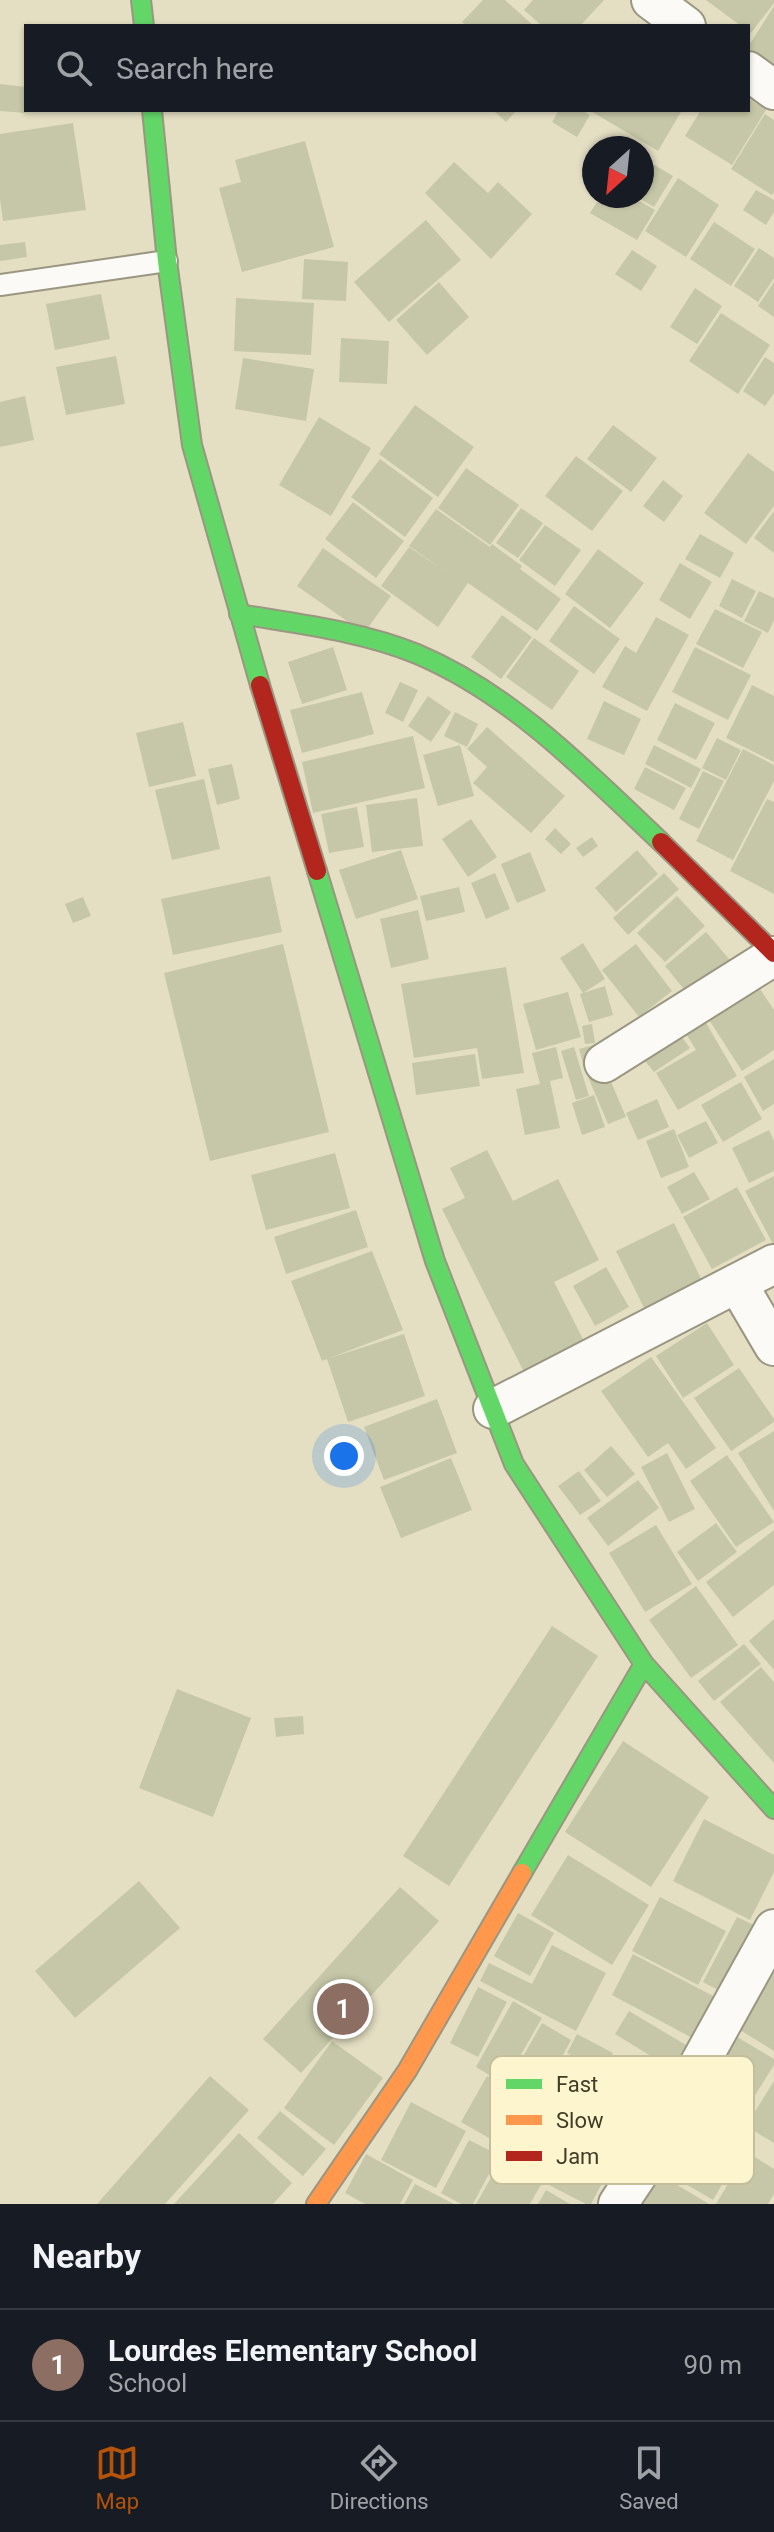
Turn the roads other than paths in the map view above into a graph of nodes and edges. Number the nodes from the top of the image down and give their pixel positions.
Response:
1 (141, 0) edge
2 (651, 0) edge
3 (144, 24) edge
4 (683, 24) edge
5 (750, 72) edge
6 (774, 90) edge
7 (152, 112) edge
8 (167, 261) junction
9 (0, 285) edge
10 (239, 614) junction
11 (774, 954) edge
12 (604, 1063) dead end
13 (774, 1264) edge
14 (737, 1283) junction
15 (774, 1346) edge
16 (493, 1409) junction
17 (644, 1664) junction
18 (774, 1809) edge
19 (774, 1929) edge
20 (704, 2056) edge
21 (631, 2184) edge
22 (316, 2204) edge
23 (618, 2204) edge

1 - 3 street
2 - 4 street
5 - 6 street
7 - 8 street
8 - 9 lane
8 - 10 street
10 - 11 street
10 - 16 street
11 - 12 street
13 - 14 street
14 - 15 street
14 - 16 street
16 - 17 street
17 - 18 street
17 - 22 street
19 - 20 street
21 - 23 street

